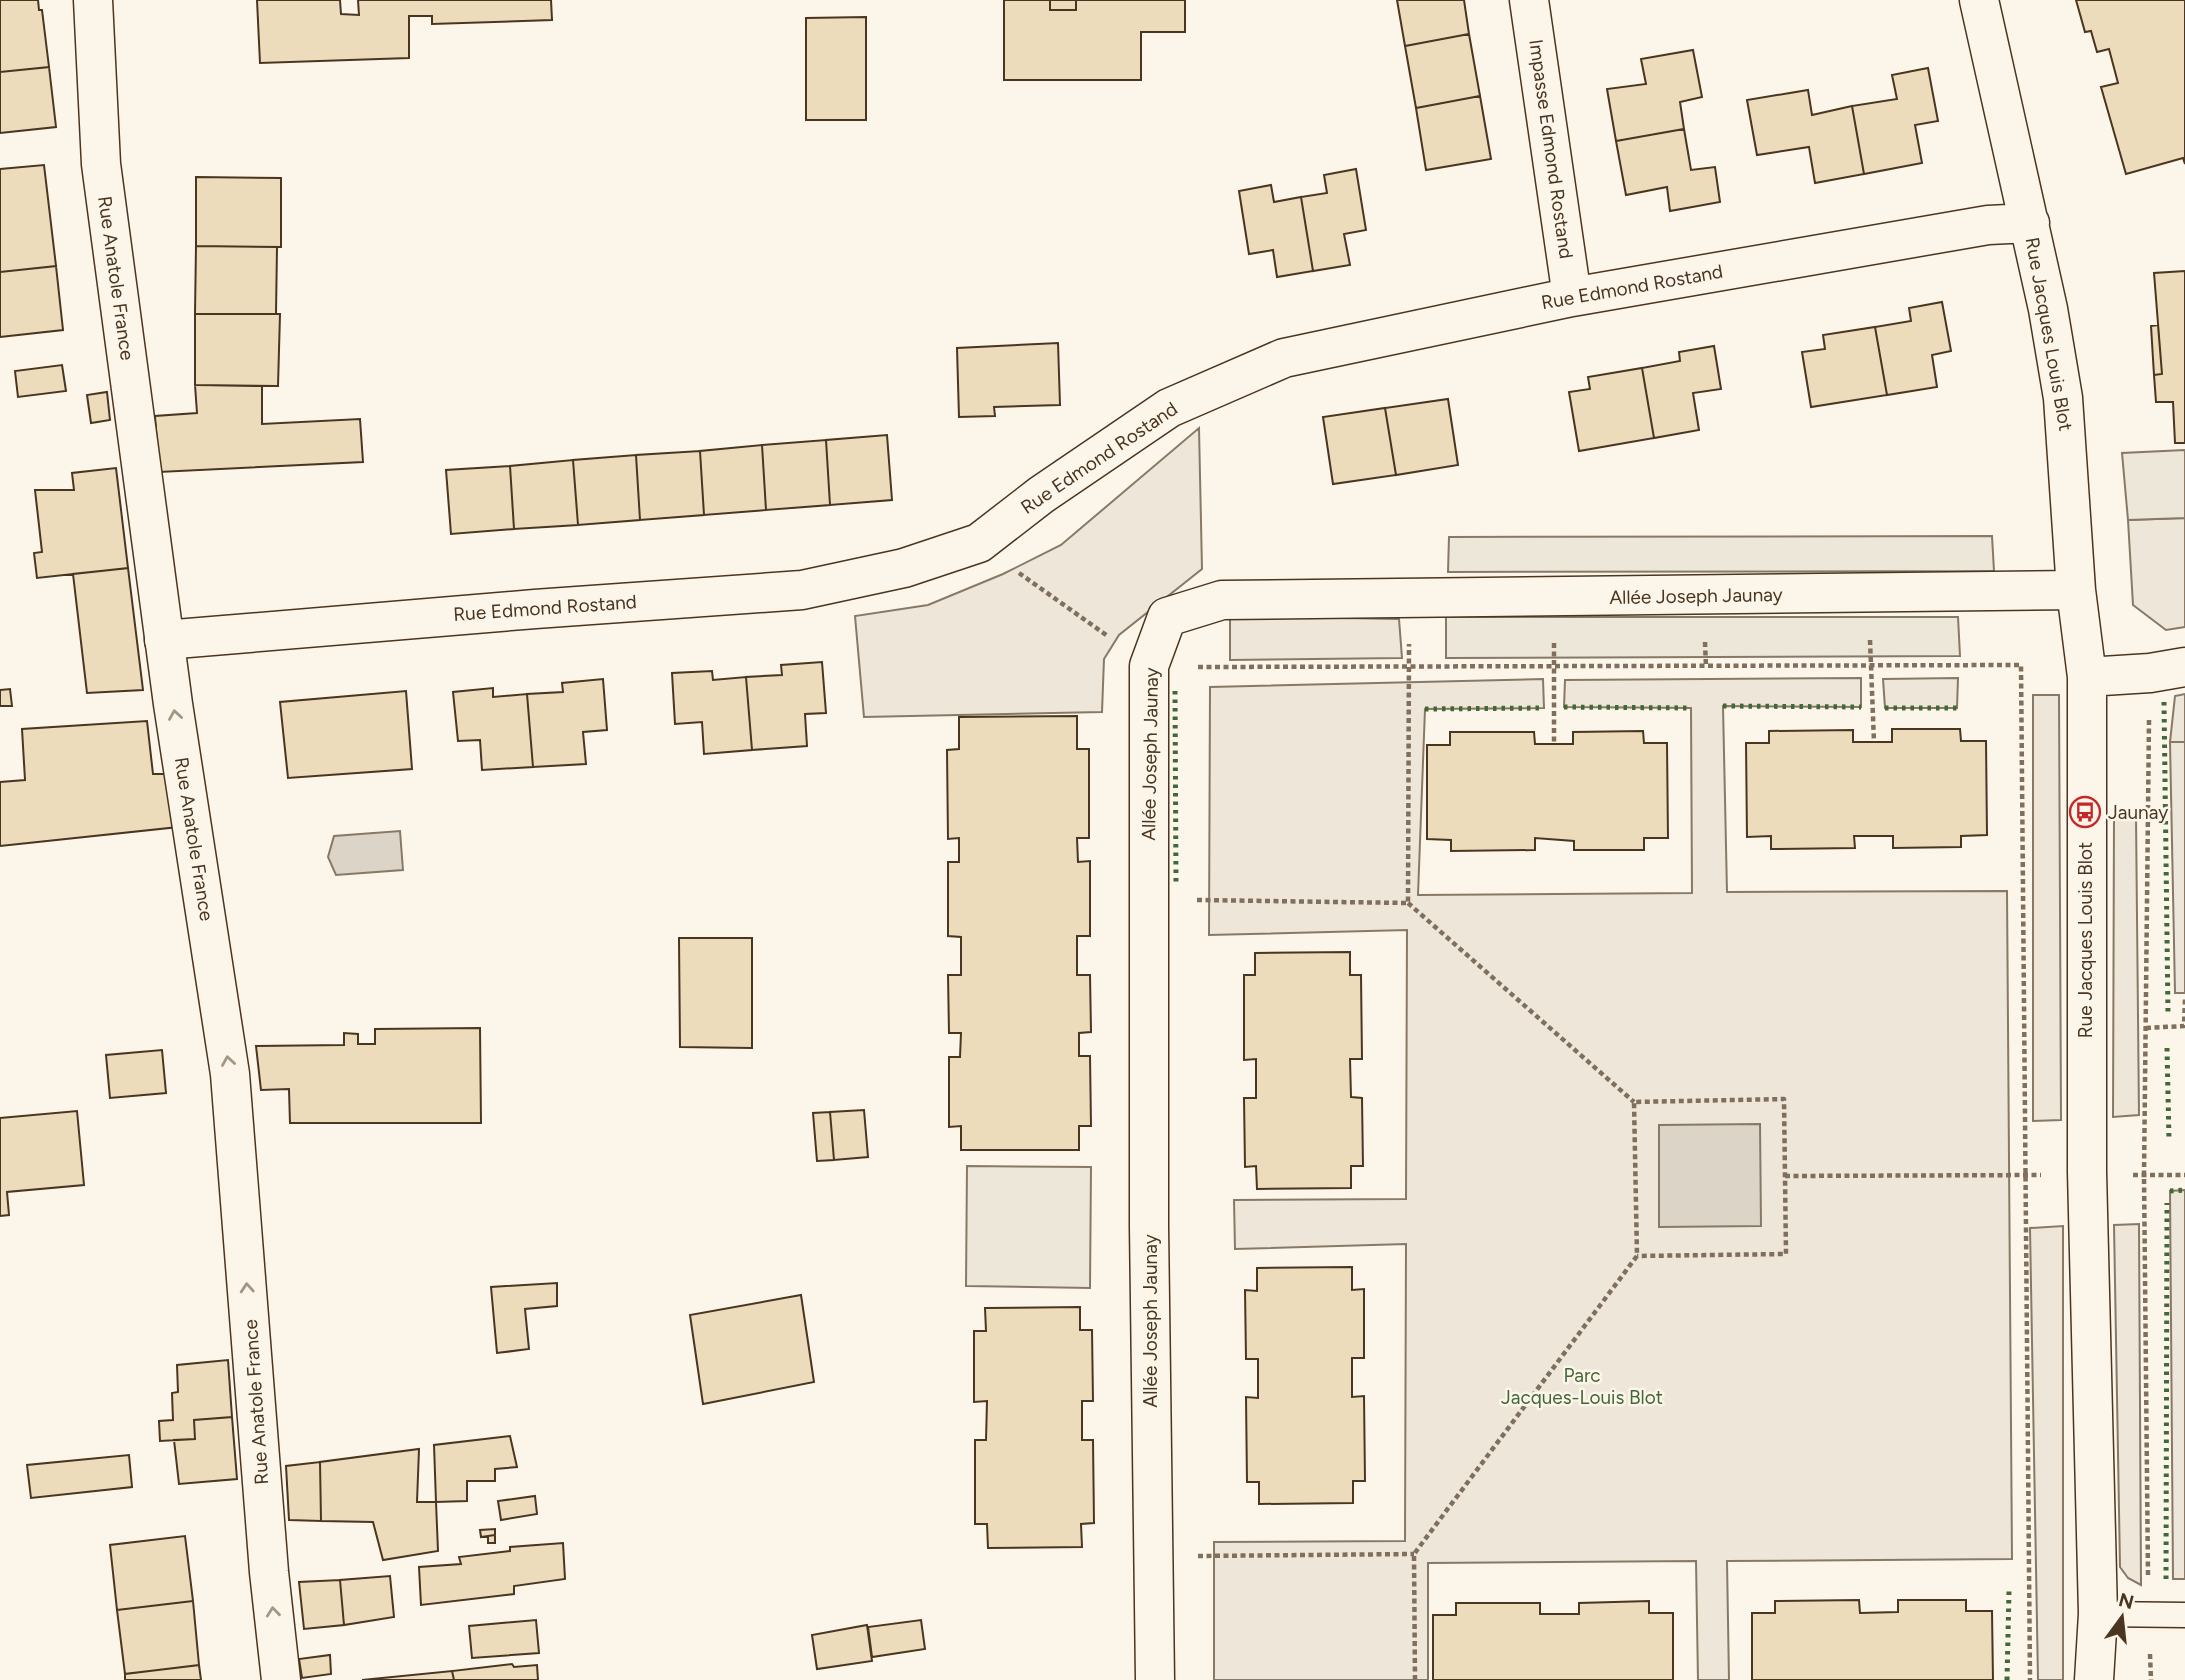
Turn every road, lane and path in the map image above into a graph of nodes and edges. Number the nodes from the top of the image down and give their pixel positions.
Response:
1 (93, 0) edge
2 (1529, 0) edge
3 (1979, 0) edge
4 (2030, 223) junction
5 (1572, 297) junction
6 (979, 544) junction
7 (2076, 590) junction
8 (1868, 594) junction
9 (1554, 597) junction
10 (164, 640) junction
11 (1149, 666) junction
12 (1871, 666) junction
13 (1409, 667) junction
14 (1554, 667) junction
15 (2168, 670) edge
16 (2087, 677) junction
17 (1874, 742) dead end
18 (1554, 744) dead end
19 (1191, 900) dead end
20 (1408, 903) junction
21 (2185, 999) edge
22 (2146, 1028) junction
23 (1634, 1102) junction
24 (2087, 1172) junction
25 (2185, 1175) edge
26 (2024, 1176) junction
27 (2144, 1176) junction
28 (1785, 1177) junction
29 (1637, 1256) junction
30 (1198, 1542) dead end
31 (1414, 1554) junction
32 (2098, 1614) junction
33 (2185, 1615) edge
34 (2149, 1616) junction
35 (281, 1680) edge
36 (1155, 1680) edge
37 (1415, 1680) edge
38 (2030, 1680) edge
39 (2094, 1680) edge
40 (2151, 1680) edge

1 - 10 street, Rue Anatole France
2 - 5 street, Impasse Edmond Rostand
3 - 4 street, Rue Jacques Louis Blot
4 - 5 street, Rue Edmond Rostand
4 - 7 street, Rue Jacques Louis Blot
5 - 6 street, Rue Edmond Rostand
6 - 10 street, Rue Edmond Rostand
6 - 11 path
7 - 8 street, Allée Joseph Jaunay
7 - 16 street, Rue Jacques Louis Blot
8 - 9 street, Allée Joseph Jaunay
8 - 12 path
9 - 11 street, Allée Joseph Jaunay
9 - 14 path
35 -> 10 street, Rue Anatole France
11 - 13 path
11 - 36 street, Allée Joseph Jaunay
12 - 14 path
12 - 17 path
12 - 26 path
13 - 14 path
13 - 20 path
14 - 18 path
15 - 16 street
15 - 22 path
16 - 24 street, Rue Jacques Louis Blot
19 - 20 path
20 - 23 path
21 - 22 path
22 - 27 path
23 - 28 path
23 - 29 path
24 - 26 path
24 - 27 path
24 - 32 street, Rue Jacques Louis Blot
25 - 27 path
26 - 28 path
26 - 38 path
27 - 34 path
28 - 29 path
29 - 31 path
30 - 31 path
31 - 37 path
32 - 34 lane
32 - 39 street, Rue Jacques Louis Blot
33 - 34 lane
34 - 40 path

